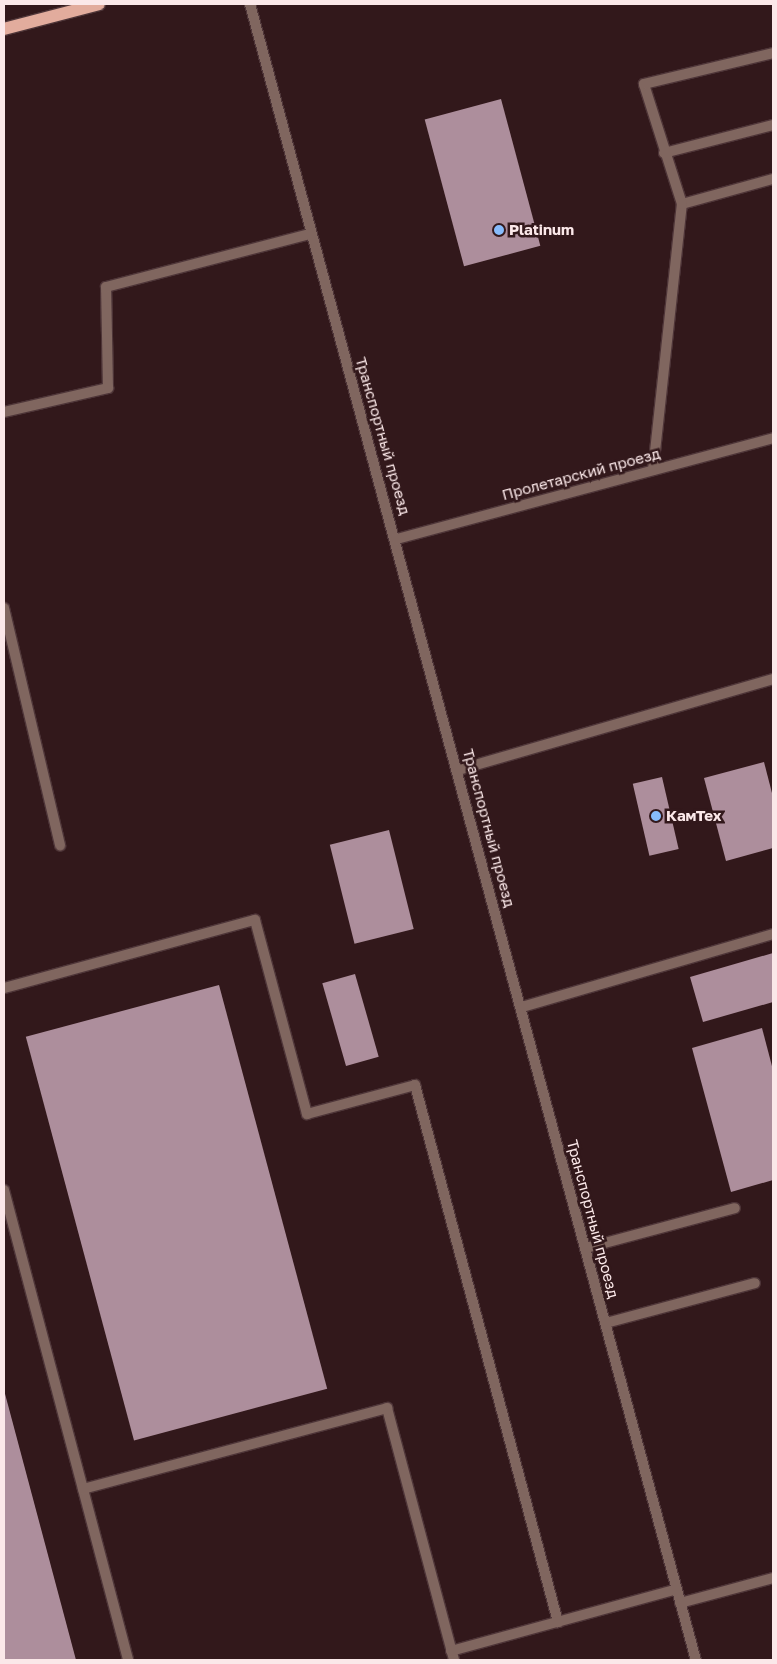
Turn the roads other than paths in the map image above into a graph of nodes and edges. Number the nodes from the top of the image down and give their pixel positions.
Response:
1 (99, 4) edge
2 (250, 4) edge
3 (4, 28) edge
4 (773, 53) edge
5 (773, 126) edge
6 (664, 153) junction
7 (773, 179) edge
8 (682, 204) junction
9 (309, 234) junction
10 (4, 412) edge
11 (773, 438) edge
12 (653, 470) junction
13 (397, 539) junction
14 (4, 608) edge
15 (773, 679) edge
16 (458, 770) junction
17 (60, 845) dead end
18 (773, 934) edge
19 (4, 988) edge
20 (522, 1007) junction
21 (4, 1190) edge
22 (735, 1208) dead end
23 (586, 1248) junction
24 (755, 1283) dead end
25 (606, 1323) junction
26 (83, 1489) junction
27 (773, 1578) edge
28 (677, 1589) junction
29 (680, 1602) junction
30 (558, 1622) junction
31 (452, 1656) edge
32 (128, 1660) edge
33 (696, 1660) edge

1 - 3 main road
2 - 9 street, Транспортный проезд
4 - 6 street
5 - 6 street
6 - 8 street
7 - 8 street
8 - 12 street
9 - 10 street
9 - 13 street, Транспортный проезд
11 - 12 street, Пролетарский проезд
12 - 13 street, Пролетарский проезд
13 - 16 street, Транспортный проезд
14 - 17 street
15 - 16 street
16 - 20 street, Транспортный проезд
18 - 20 street
19 - 30 street
20 - 23 street, Транспортный проезд
21 - 26 street
22 - 23 street
23 - 25 street, Транспортный проезд
24 - 25 street
25 - 28 street, Транспортный проезд
26 - 31 street
26 - 32 street
27 - 29 street
28 - 29 street, Транспортный проезд
28 - 30 street
29 - 33 street, Транспортный проезд
30 - 31 street

